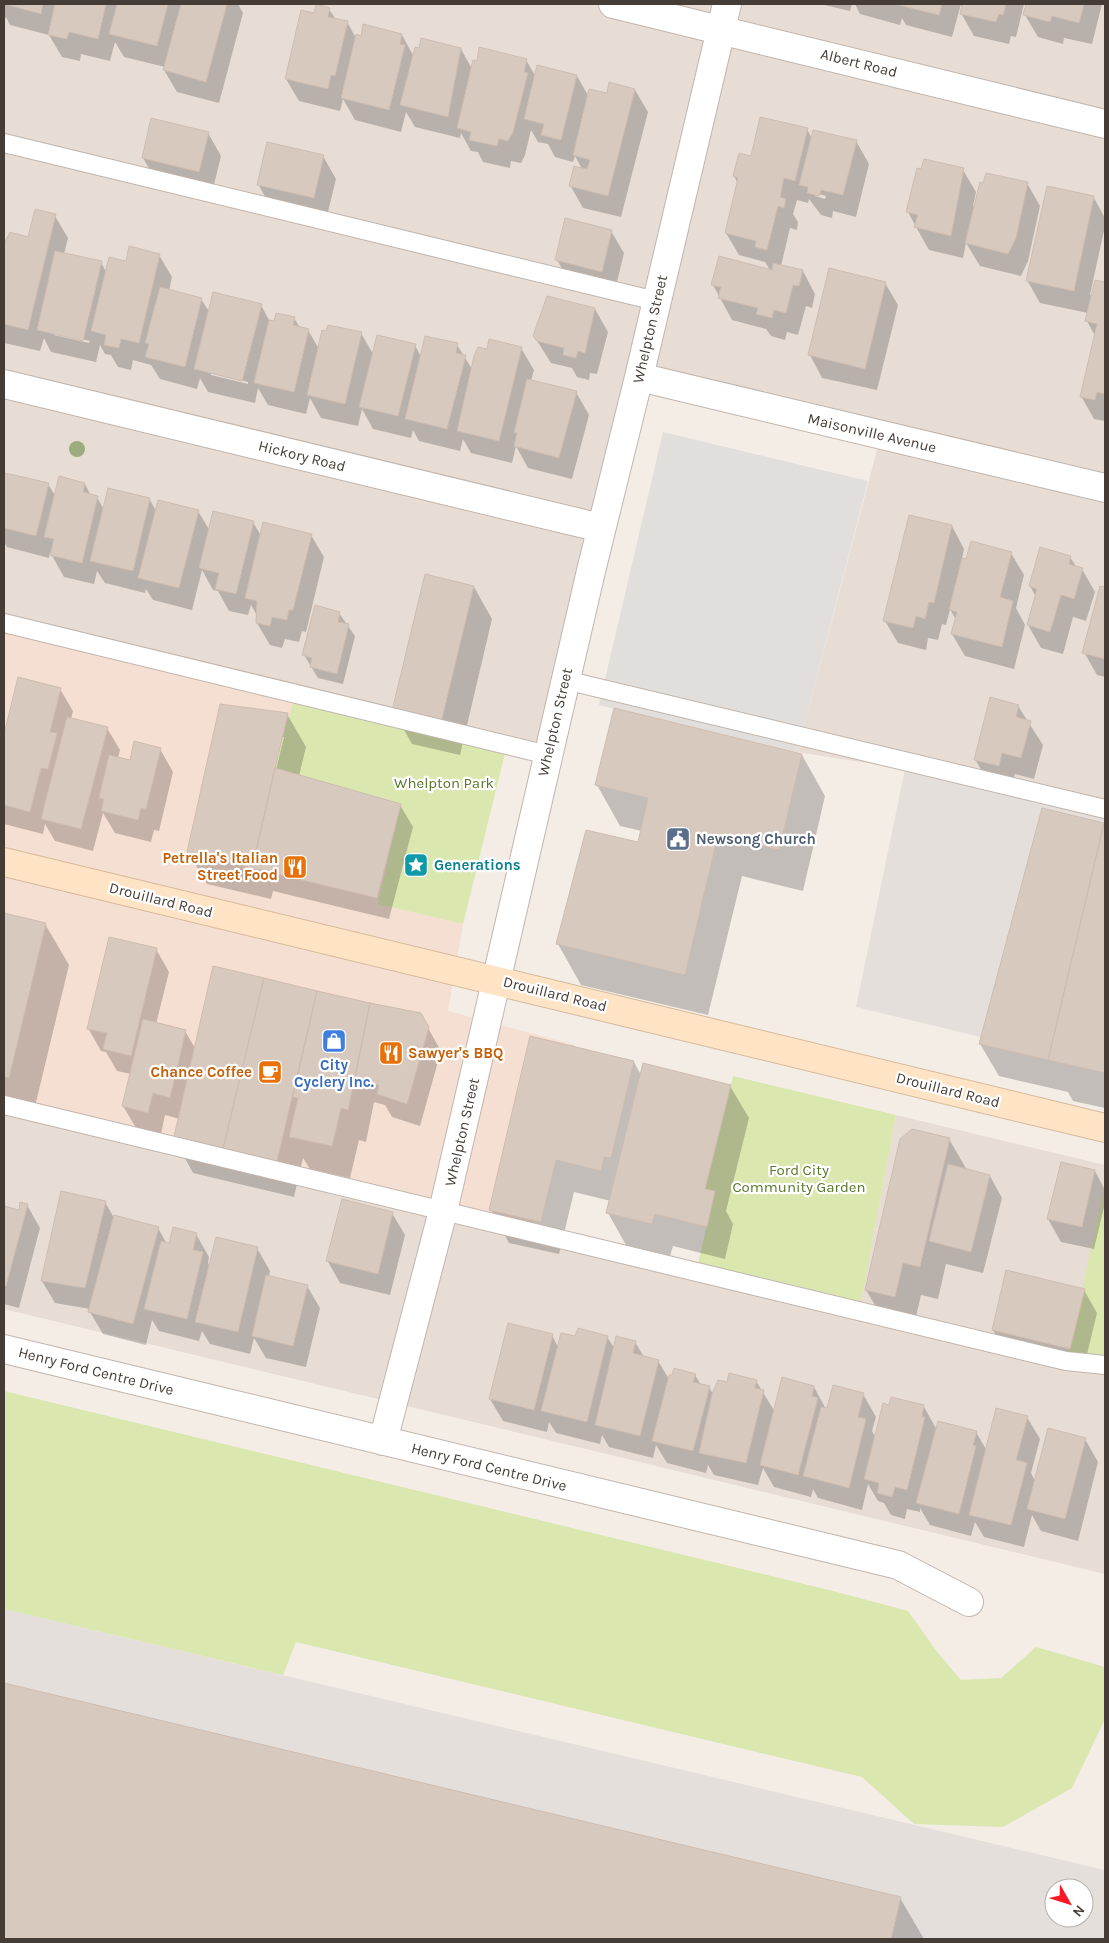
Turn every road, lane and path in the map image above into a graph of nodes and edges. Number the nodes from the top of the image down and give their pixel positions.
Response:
1 (612, 4) edge
2 (724, 17) edge
3 (1105, 124) edge
4 (4, 143) edge
5 (656, 300) junction
6 (639, 378) junction
7 (4, 384) edge
8 (1105, 488) edge
9 (601, 528) junction
10 (4, 623) edge
11 (565, 680) junction
12 (548, 755) junction
13 (1105, 809) edge
14 (4, 862) edge
15 (497, 980) junction
16 (4, 1106) edge
17 (1105, 1128) edge
18 (443, 1211) junction
19 (4, 1349) edge
20 (1105, 1366) edge
21 (384, 1441) junction
22 (969, 1602) dead end

1 - 2 street, Albert Road
2 - 3 street, Albert Road
2 - 5 street, Whelpton Street
4 - 5 lane
5 - 6 street, Whelpton Street
6 - 8 street, Maisonville Avenue
6 - 9 street, Whelpton Street
7 - 9 street, Hickory Road
9 - 11 street, Whelpton Street
10 - 12 lane
11 - 12 street, Whelpton Street
11 - 13 lane
12 - 15 street, Whelpton Street
14 - 15 street, Drouillard Road
15 - 17 street, Drouillard Road
15 - 18 street, Whelpton Street
16 - 18 lane
18 - 20 lane
18 - 21 street, Whelpton Street
19 - 21 street, Henry Ford Centre Drive
21 - 22 street, Henry Ford Centre Drive

